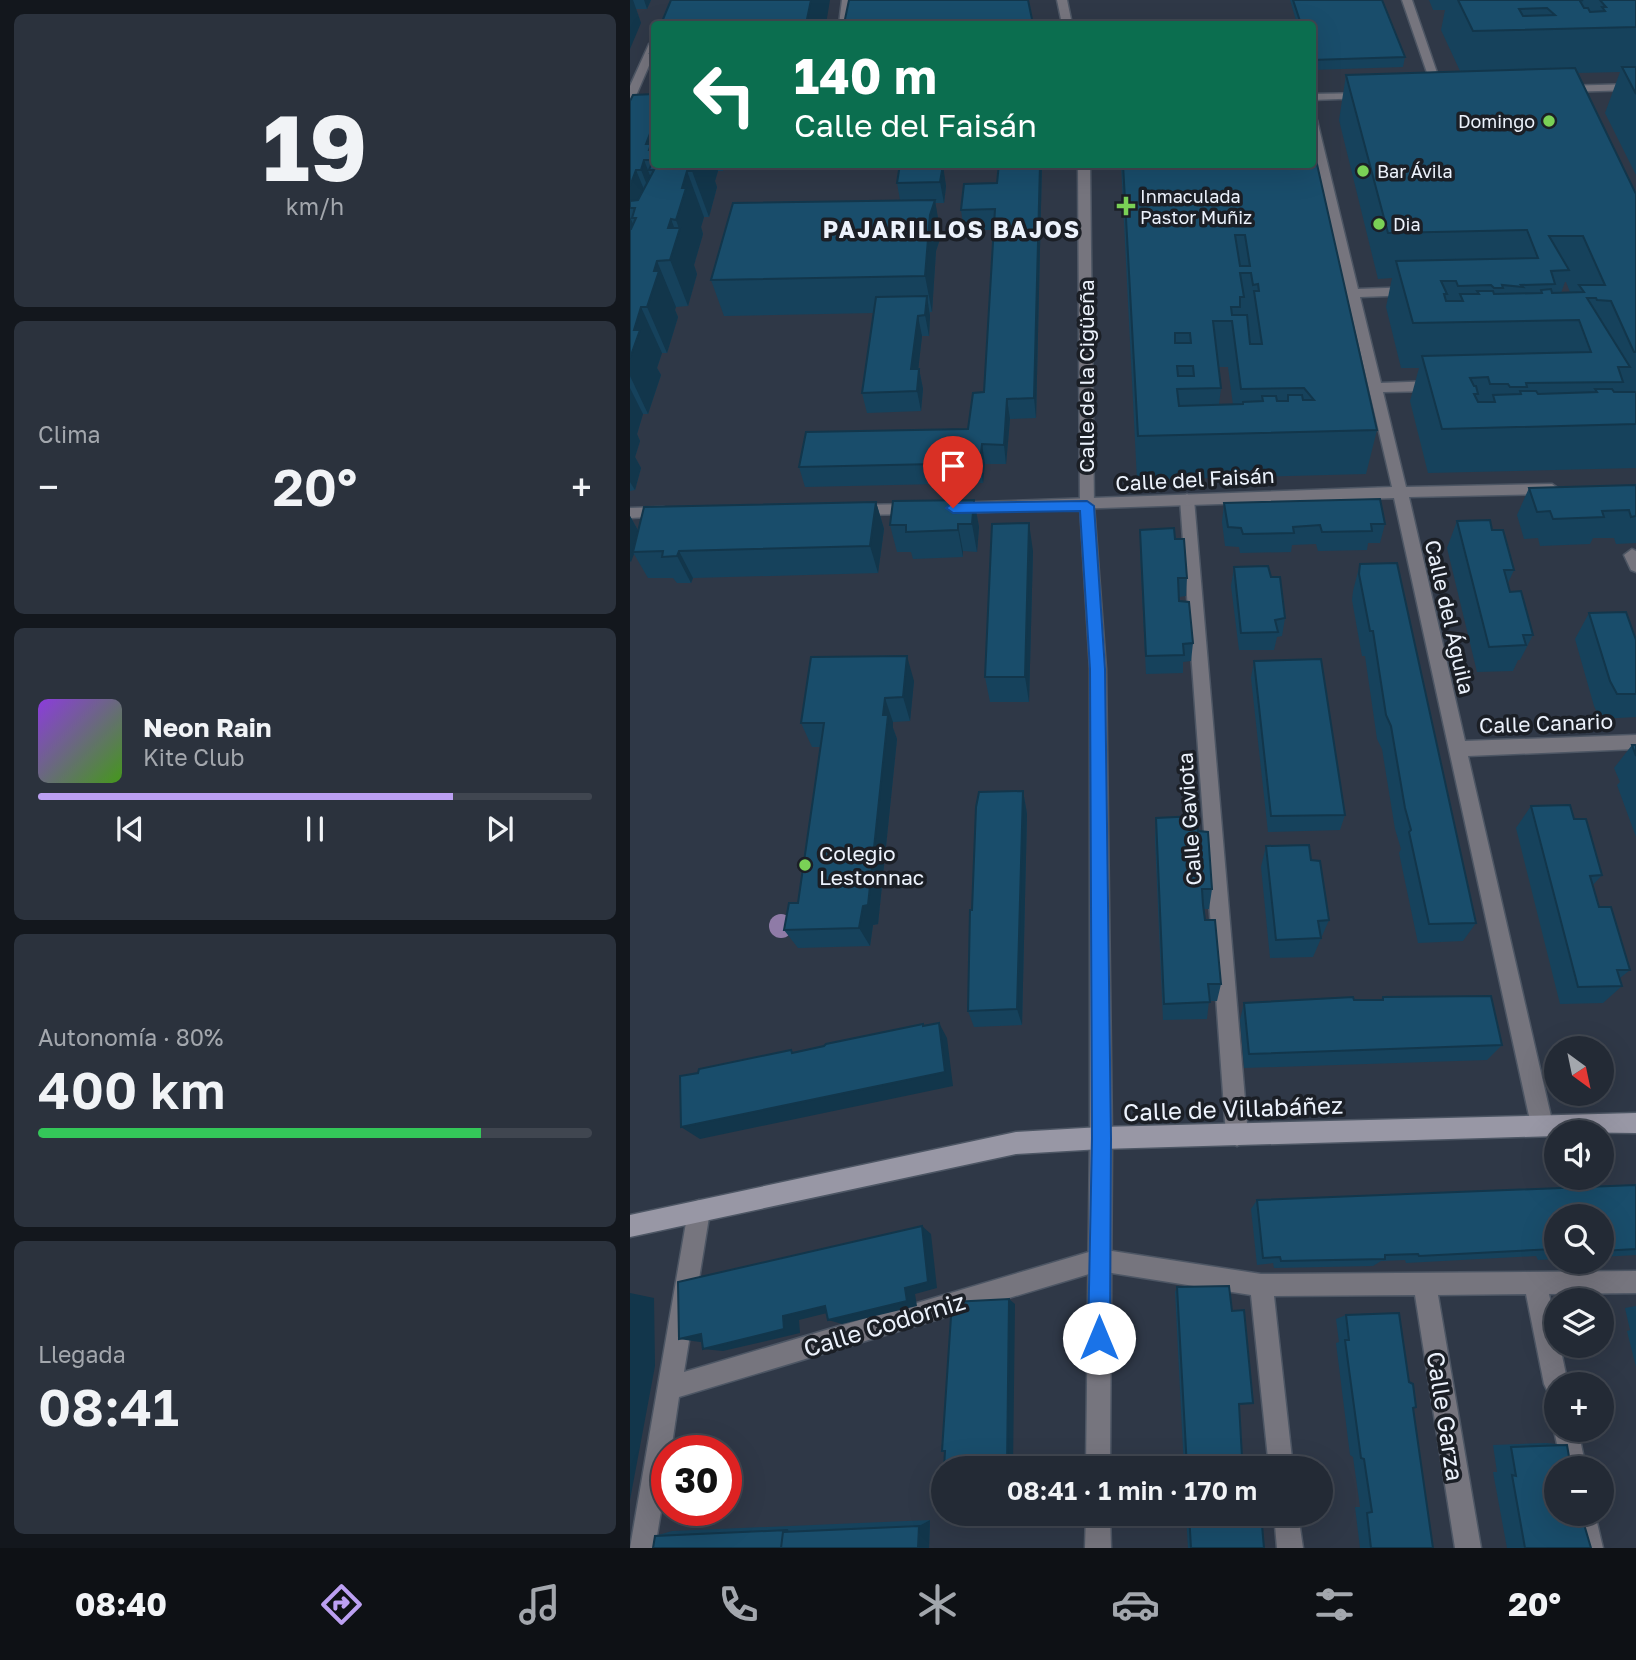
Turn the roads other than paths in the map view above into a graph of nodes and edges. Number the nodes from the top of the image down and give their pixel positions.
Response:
1 (847, 0) edge
2 (1062, 0) edge
3 (1407, 0) edge
4 (844, 21) edge
5 (1066, 21) edge
6 (651, 51) edge
7 (1636, 87) edge
8 (1426, 93) edge
9 (1439, 93) junction
10 (1451, 93) edge
11 (1376, 95) edge
12 (1316, 97) edge
13 (630, 98) edge
14 (1572, 101) edge
15 (1316, 137) edge
16 (1084, 168) edge
17 (1432, 290) edge
18 (1353, 293) junction
19 (1445, 385) edge
20 (1376, 388) junction
21 (1567, 489) edge
22 (1400, 491) junction
23 (1187, 499) junction
24 (1087, 506) junction
25 (838, 510) edge
26 (685, 512) edge
27 (630, 513) edge
28 (1636, 742) edge
29 (1458, 749) junction
30 (1636, 1123) edge
31 (1542, 1125) junction
32 (1237, 1135) junction
33 (1101, 1138) junction
34 (699, 1211) junction
35 (630, 1226) edge
36 (1100, 1260) junction
37 (1636, 1282) edge
38 (1535, 1283) junction
39 (1425, 1284) junction
40 (1261, 1285) junction
41 (1554, 1372) edge
42 (669, 1388) junction
43 (1098, 1456) edge
44 (1280, 1456) edge
45 (1098, 1526) edge
46 (1287, 1526) edge
47 (1585, 1526) edge
48 (642, 1548) edge
49 (1098, 1548) edge
50 (1290, 1548) edge
51 (1468, 1548) edge
52 (1590, 1548) edge

1 - 4 street
2 - 5 street
3 - 9 street
6 - 13 street
7 - 14 street
8 - 9 street
9 - 10 street
11 - 12 street
15 - 18 street, Calle del Águila
16 - 24 street, Calle de la Cigüeña
17 - 18 street
18 - 20 street, Calle del Águila
19 - 20 street
20 - 22 street, Calle del Águila
21 - 22 street, Calle del Faisán
22 - 23 street, Calle del Faisán
22 - 29 street, Calle del Águila
23 - 24 street, Calle del Faisán
23 - 32 street, Calle Gaviota
24 - 25 street, Calle del Faisán
24 - 33 street, Calle de la Cigüeña
26 - 27 street
28 - 29 street, Calle Canario
29 - 31 street, Calle del Águila
30 - 31 main road, Calle de Villabáñez
31 - 32 main road, Calle de Villabáñez
32 - 33 main road, Calle de Villabáñez
33 - 34 main road, Calle de Villabáñez
33 - 36 street, Calle de la Cigüeña
34 - 35 main road, Calle de Villabáñez
34 - 42 street
36 - 40 street
36 - 42 street, Calle Codorniz
36 - 43 street, Calle de la Cigüeña
37 - 38 street
38 - 39 street
38 - 41 street
39 - 40 street
39 - 51 street, Calle Garza
40 - 44 street
42 - 48 street
45 - 49 street
46 - 50 street
47 - 52 street

